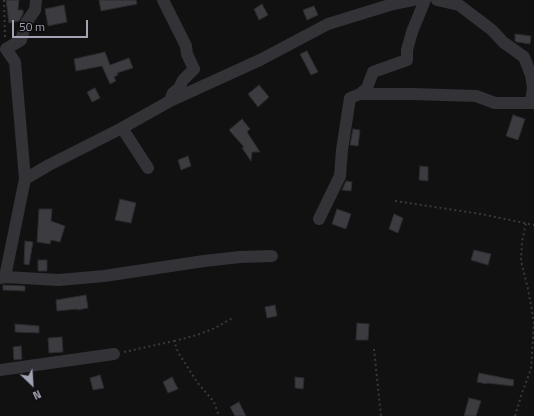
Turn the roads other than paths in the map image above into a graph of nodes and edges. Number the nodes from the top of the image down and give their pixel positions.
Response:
1 (163, 0) edge
2 (413, 0) edge
3 (425, 0) edge
4 (437, 0) edge
5 (36, 2) dead end
6 (459, 3) edge
7 (3, 48) edge
8 (360, 94) junction
9 (170, 101) junction
10 (533, 103) edge
11 (122, 128) junction
12 (148, 168) dead end
13 (25, 179) junction
14 (318, 219) dead end
15 (272, 256) dead end
16 (3, 277) edge
17 (114, 354) road end
18 (0, 370) edge

1 - 9 street
2 - 9 street
3 - 8 street
4 - 6 street
5 - 7 street
6 - 10 street
7 - 13 street
8 - 10 street
8 - 14 street
9 - 11 street
11 - 12 street
11 - 13 street
13 - 16 street
15 - 16 street
17 - 18 street

